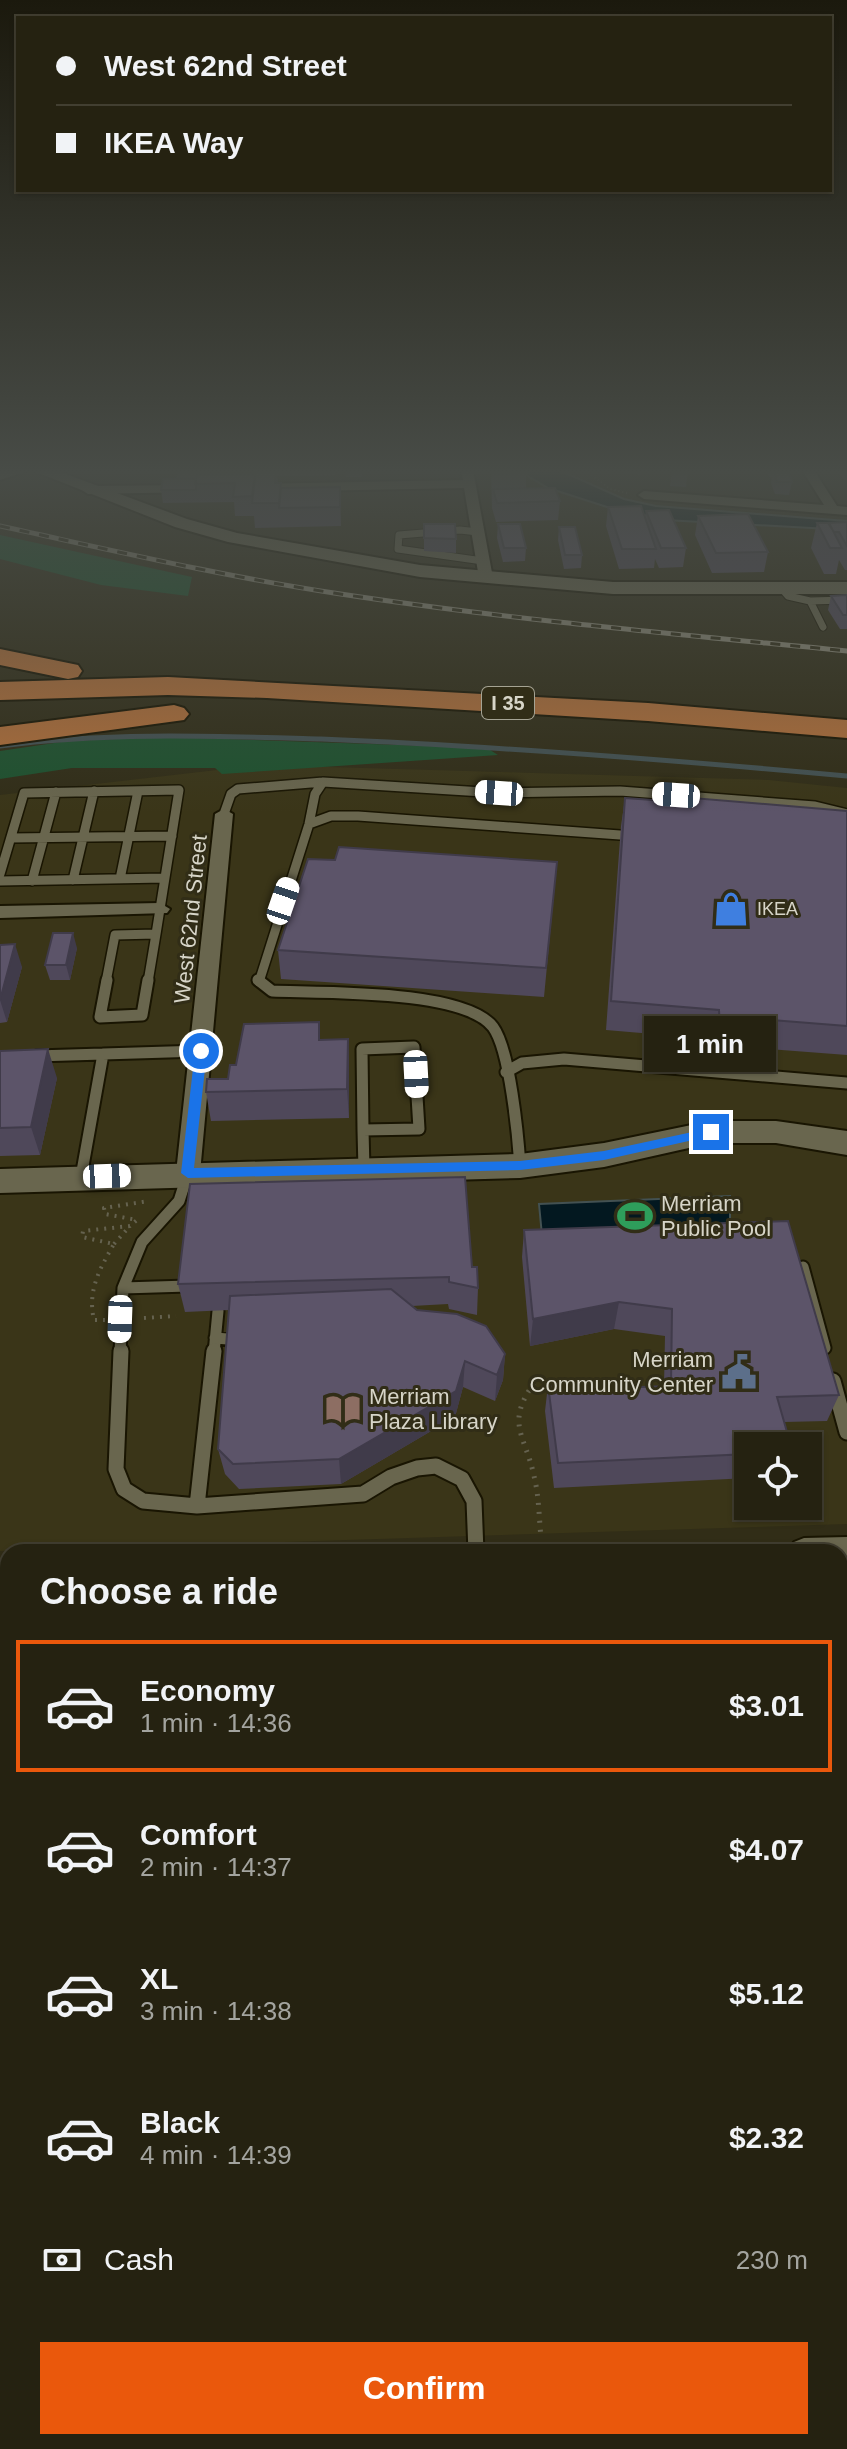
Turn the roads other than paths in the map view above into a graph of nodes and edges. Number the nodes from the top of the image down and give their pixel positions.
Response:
1 (587, 584) edge
2 (783, 590) junction
3 (843, 594) edge
4 (810, 601) junction
5 (823, 627) dead end
6 (0, 657) edge
7 (0, 691) edge
8 (171, 700) junction
9 (0, 711) edge
10 (847, 729) edge
11 (0, 736) edge
12 (847, 755) edge
13 (323, 782) junction
14 (94, 791) junction
15 (138, 791) junction
16 (56, 792) junction
17 (224, 814) joint
18 (847, 814) edge
19 (309, 824) junction
20 (620, 835) edge
21 (172, 836) junction
22 (84, 837) junction
23 (129, 837) junction
24 (11, 838) junction
25 (44, 838) junction
26 (0, 874) edge
27 (165, 878) junction
28 (120, 879) junction
29 (73, 880) junction
30 (0, 881) edge
31 (32, 881) junction
32 (160, 909) junction
33 (0, 912) edge
34 (156, 934) junction
35 (201, 1051) junction
36 (103, 1054) junction
37 (27, 1056) edge
38 (506, 1072) junction
39 (847, 1083) edge
40 (362, 1130) junction
41 (847, 1143) edge
42 (520, 1166) junction
43 (364, 1169) junction
44 (188, 1173) junction
45 (81, 1177) junction
46 (0, 1181) edge
47 (803, 1267) edge
48 (188, 1286) edge
49 (123, 1288) junction
50 (218, 1311) dead end
51 (215, 1338) junction
52 (257, 1351) edge
53 (827, 1357) edge
54 (831, 1372) edge
55 (847, 1432) edge
56 (197, 1506) junction
57 (476, 1544) edge

1 - 2 main road
2 - 3 main road
2 - 4 lane
3 - 4 lane
4 - 5 lane
6 - 8 highway
7 - 8 highway, I 35
8 - 9 highway, I 35
8 - 10 highway, I 35
8 - 11 highway
8 - 12 highway, I 35
13 - 17 lane
13 - 18 lane
13 - 19 lane
14 - 15 lane
14 - 16 lane
14 - 22 lane
15 - 21 lane
15 - 23 lane
16 - 24 lane
16 - 25 lane
17 - 35 street, West 62nd Street
19 - 20 lane
19 - 38 lane
21 - 23 lane
21 - 27 lane
22 - 23 lane
22 - 25 lane
22 - 29 lane
23 - 28 lane
24 - 25 lane
24 - 26 lane
25 - 31 lane
27 - 28 lane
27 - 32 lane
28 - 29 lane
29 - 31 lane
30 - 31 lane
32 - 33 street
32 - 34 lane
34 - 34 lane
35 - 36 lane
35 - 44 street, West 62nd Street
36 - 37 lane
36 - 45 lane
38 - 39 lane
38 - 42 lane
40 - 40 lane
40 - 43 lane
41 - 42 main road
42 - 43 main road
43 - 44 main road
44 - 45 main road
44 - 49 lane
45 - 46 main road
47 - 53 lane
48 - 49 lane
49 - 56 lane
50 - 51 lane
51 - 52 lane
51 - 56 lane
54 - 55 lane
56 - 57 lane

